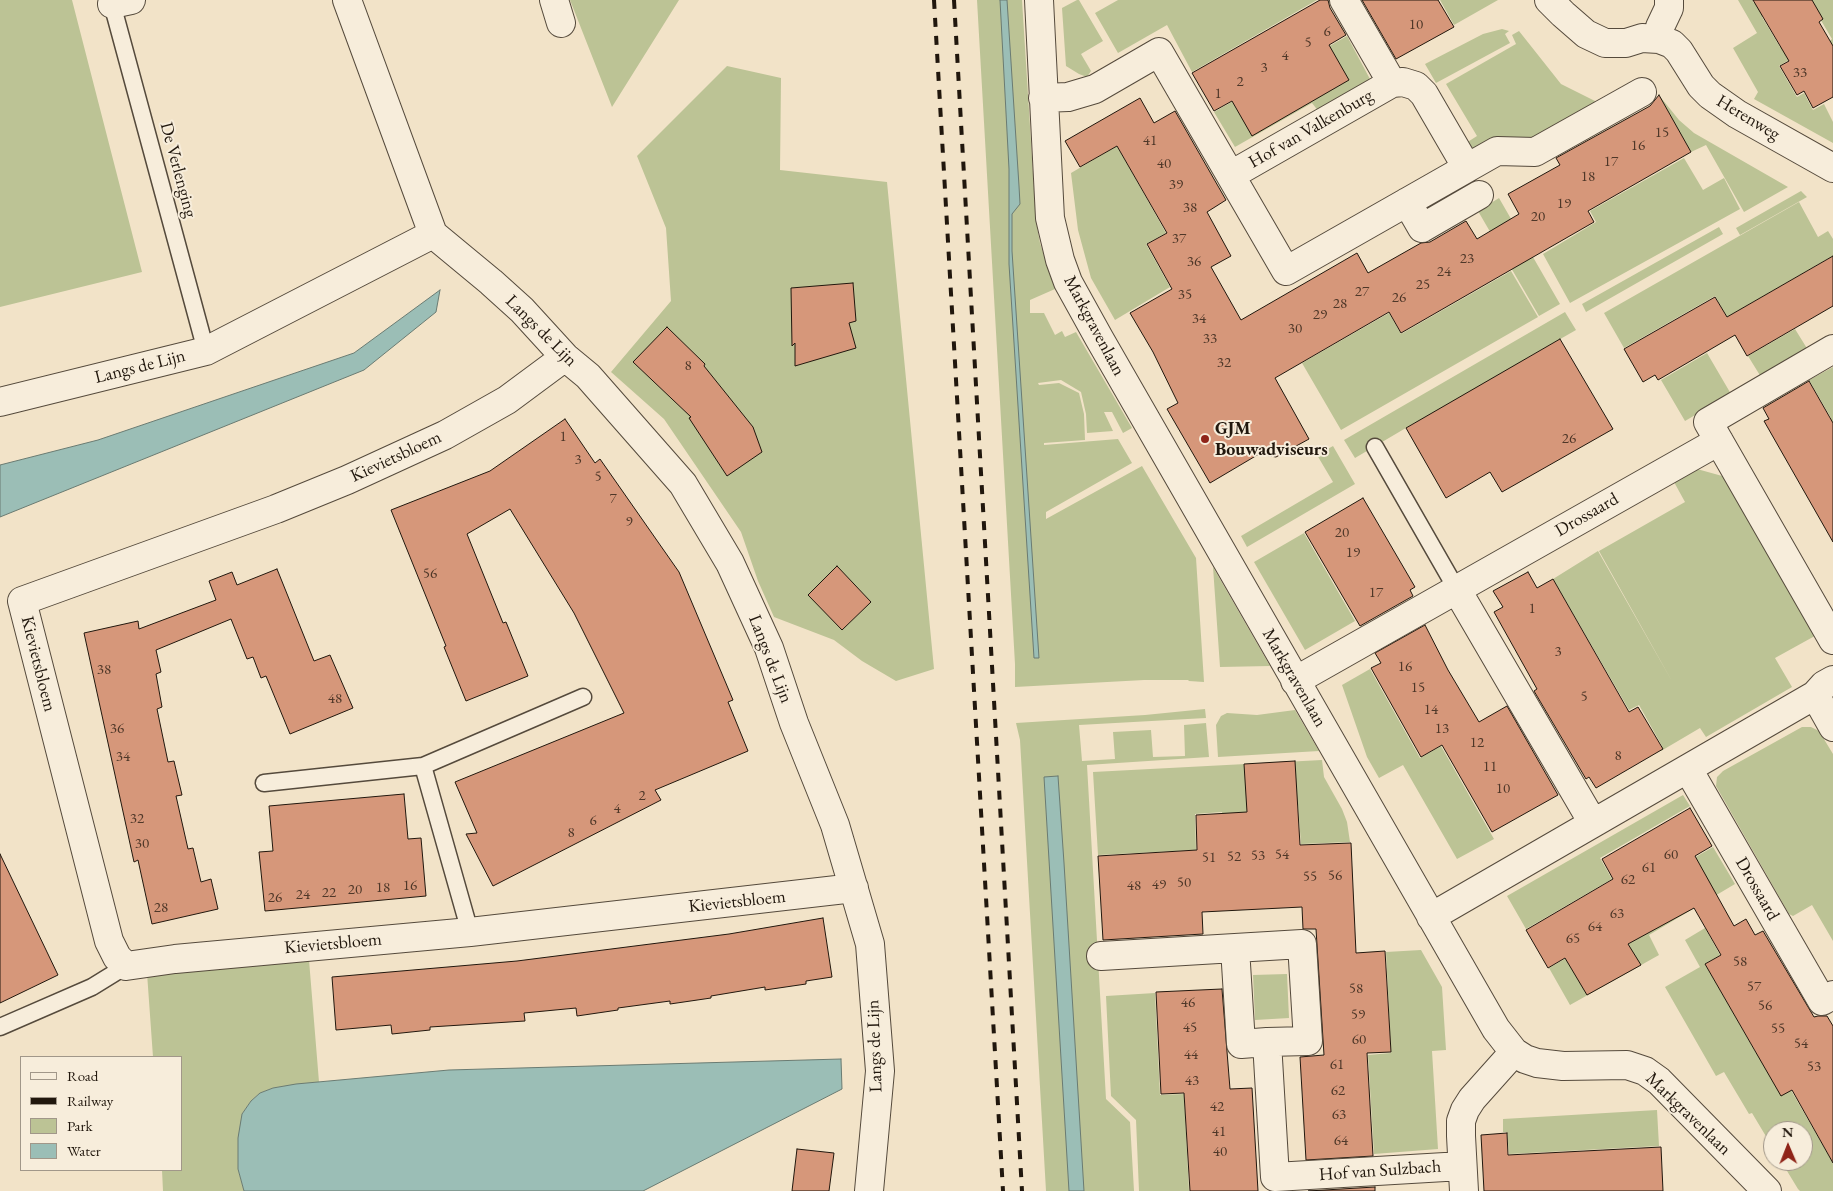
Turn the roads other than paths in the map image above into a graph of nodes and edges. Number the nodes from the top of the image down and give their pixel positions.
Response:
1 (346, 0) edge
2 (1039, 0) edge
3 (1344, 0) edge
4 (1549, 0) edge
5 (1670, 0) edge
6 (118, 1) edge
7 (1659, 39) junction
8 (1392, 83) junction
9 (1642, 92) dead end
10 (1043, 98) junction
11 (1467, 168) junction
12 (1833, 168) edge
13 (1231, 175) junction
14 (1479, 195) dead end
15 (1407, 202) junction
16 (433, 234) junction
17 (1833, 349) edge
18 (206, 351) junction
19 (565, 357) junction
20 (0, 402) edge
21 (1718, 441) junction
22 (1375, 447) dead end
23 (1457, 590) junction
24 (1833, 640) edge
25 (1295, 681) junction
26 (1824, 688) edge
27 (583, 697) dead end
28 (1833, 727) edge
29 (423, 766) junction
30 (1688, 769) junction
31 (264, 783) dead end
32 (1593, 824) junction
33 (854, 888) junction
34 (1431, 917) junction
35 (470, 932) junction
36 (1235, 948) junction
37 (1101, 956) dead end
38 (126, 966) junction
39 (1832, 998) edge
40 (0, 1027) edge
41 (1267, 1042) junction
42 (1514, 1052) junction
43 (1463, 1178) edge
44 (1298, 1184) edge
45 (869, 1191) edge
46 (1767, 1191) edge

1 - 16 street, Langs de Lijn
2 - 10 street, Markgravenlaan
3 - 8 street, Hof van Valkenburg
4 - 7 street
5 - 7 street
6 - 18 lane, De Verlenging
7 - 12 street, Herenweg
8 - 11 street, Hof van Valkenburg
8 - 13 street, Hof van Valkenburg
9 - 11 street, Hof van Valkenburg
10 - 13 street, Hof van Valkenburg
10 - 25 street, Markgravenlaan
11 - 15 street, Hof van Valkenburg
13 - 15 street, Hof van Valkenburg
14 - 15 street
16 - 18 street, Langs de Lijn
16 - 19 street, Langs de Lijn
17 - 21 street
18 - 20 street, Langs de Lijn
19 - 33 street, Langs de Lijn
19 - 38 street, Kievietsbloem
21 - 23 street, Drossaard
21 - 24 street
22 - 23 lane
23 - 25 street, Drossaard
23 - 32 street
25 - 34 street, Markgravenlaan
26 - 28 street
26 - 30 street
27 - 29 lane
29 - 31 lane
29 - 35 lane
30 - 32 street
30 - 39 street, Drossaard
32 - 34 street
33 - 35 street, Kievietsbloem
33 - 45 street, Langs de Lijn
34 - 42 street, Markgravenlaan
35 - 38 street, Kievietsbloem
36 - 37 street
36 - 41 street
36 - 41 street
38 - 40 lane
41 - 44 street, Hof van Sulzbach
42 - 43 street, Hof van Sulzbach
42 - 46 street, Markgravenlaan
43 - 44 street, Hof van Sulzbach

